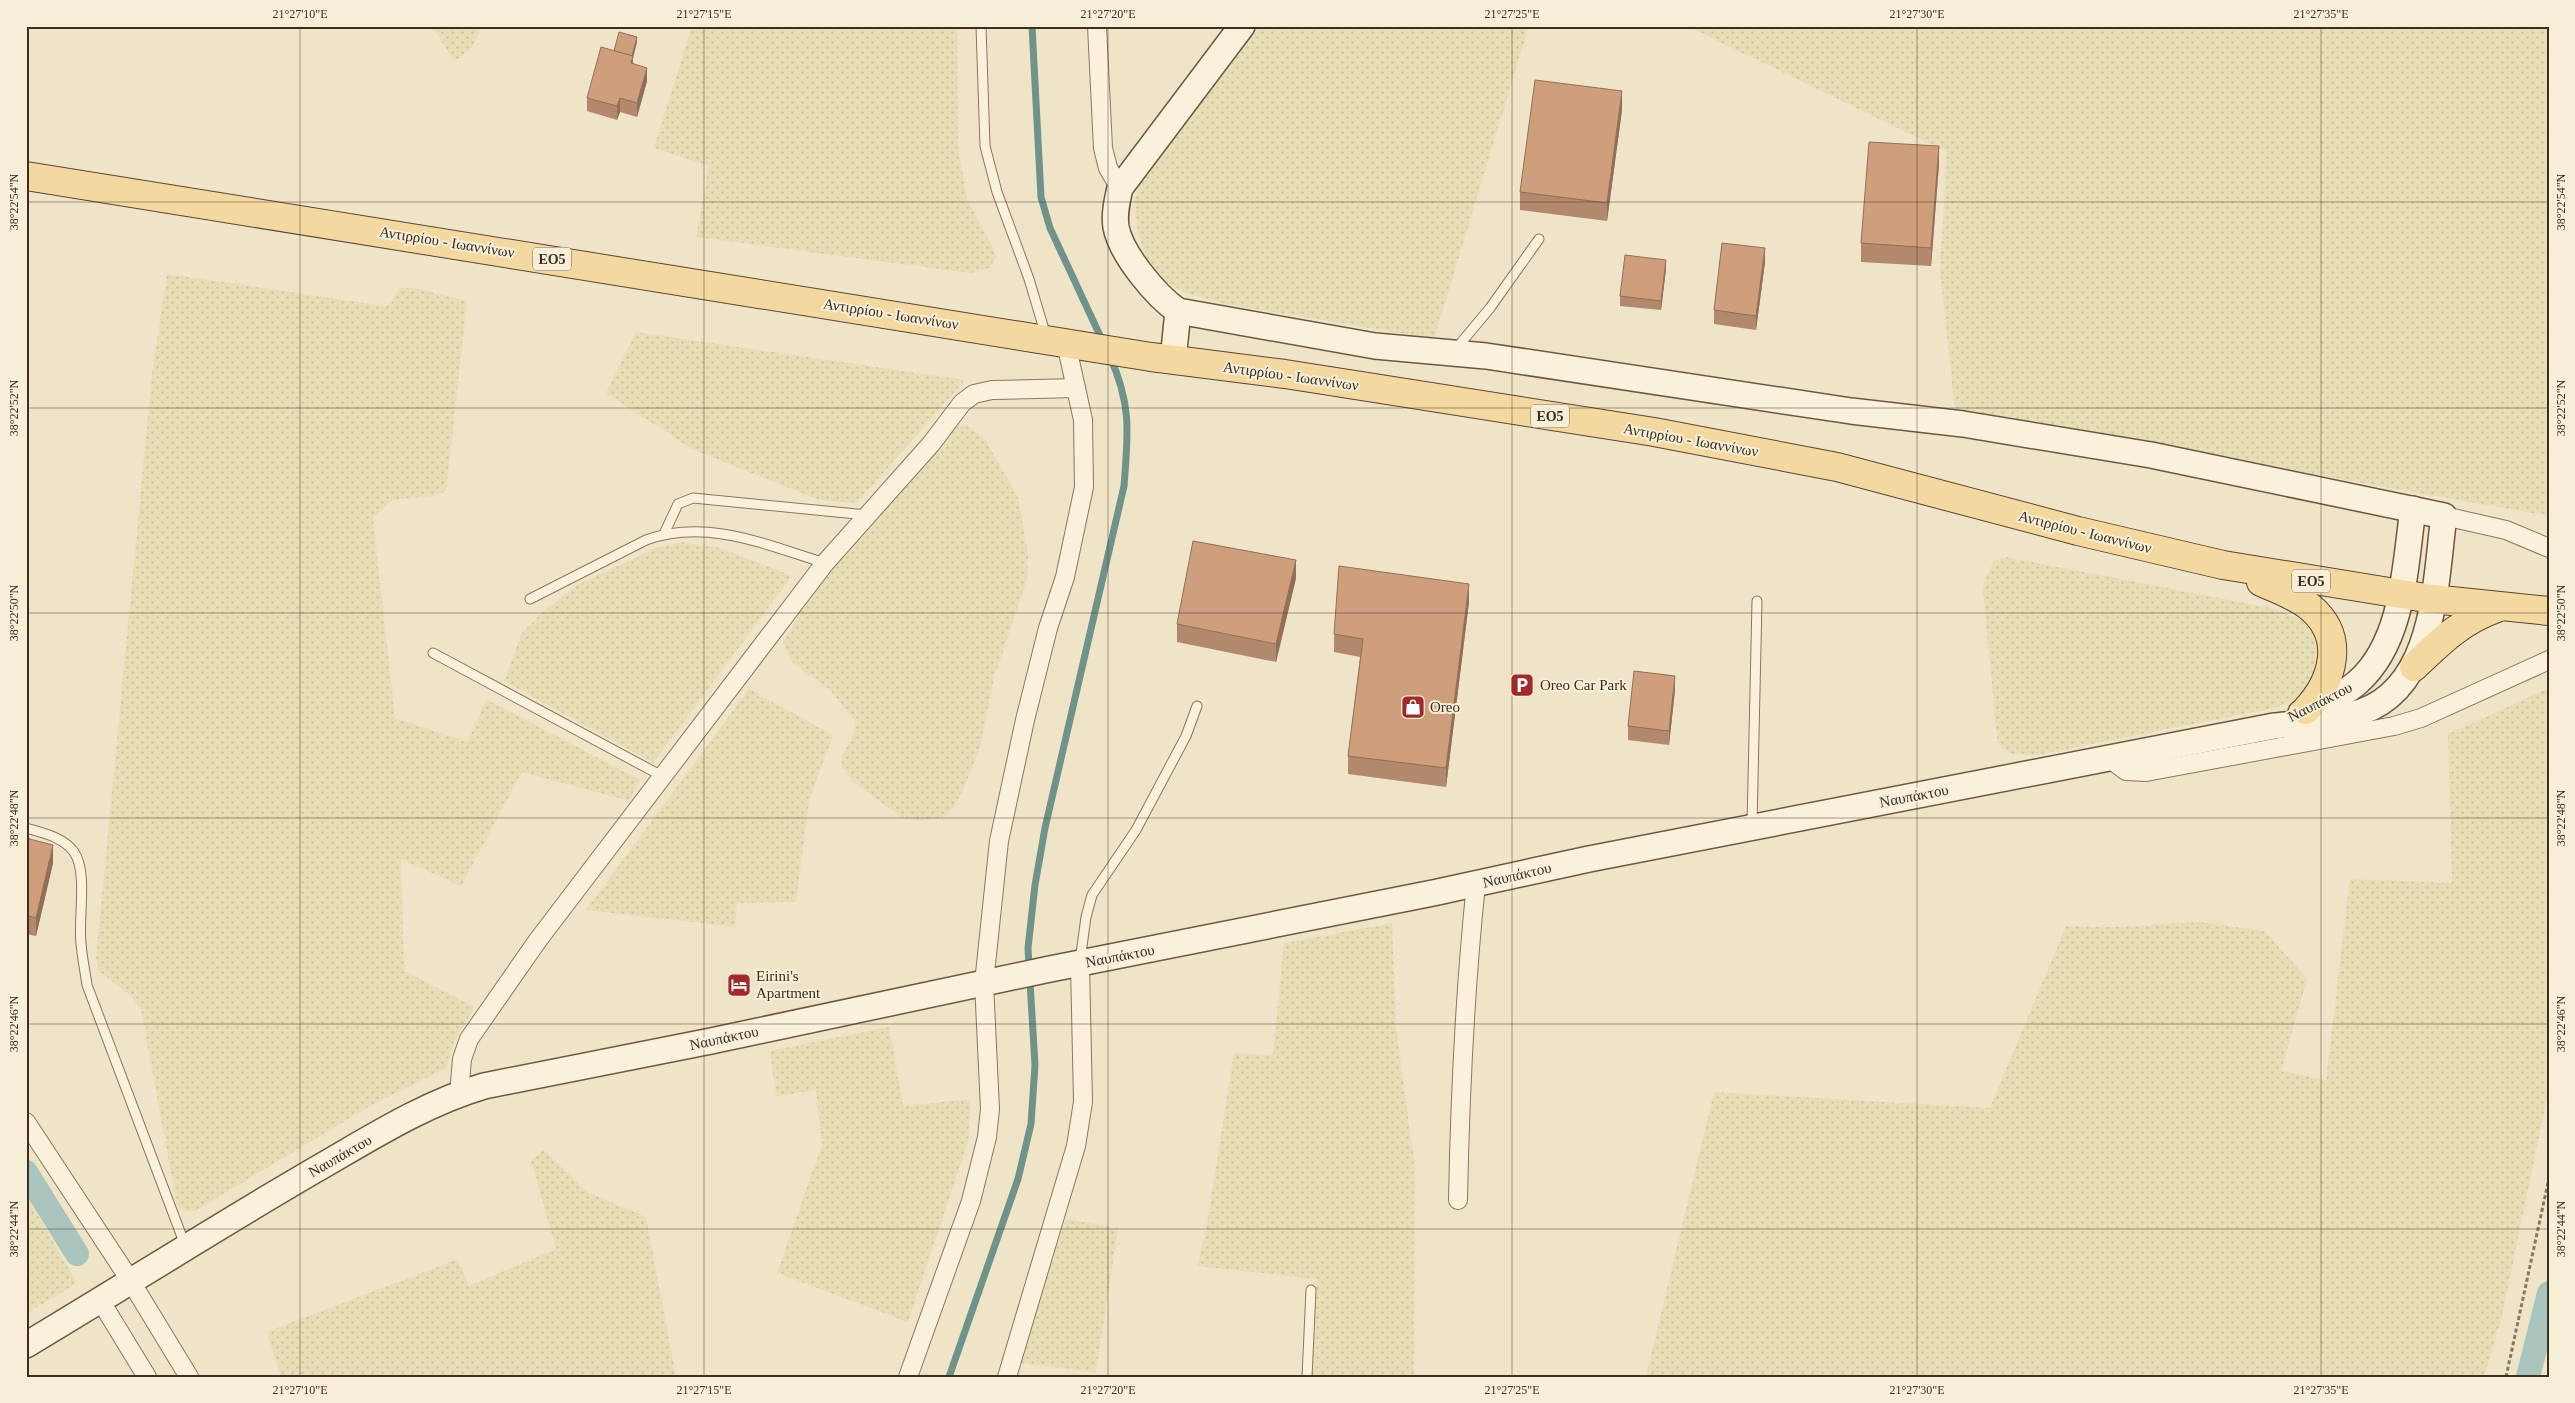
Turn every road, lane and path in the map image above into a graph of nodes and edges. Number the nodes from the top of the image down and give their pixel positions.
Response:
1 (980, 26) edge
2 (1097, 26) edge
3 (1242, 26) edge
4 (26, 176) edge
5 (1120, 188) junction
6 (1539, 239) dead end
7 (1178, 311) junction
8 (1063, 343) junction
9 (1452, 354) junction
10 (1162, 359) junction
11 (1076, 388) junction
12 (2413, 509) junction
13 (867, 515) junction
14 (2444, 516) junction
15 (664, 534) junction
16 (2549, 548) edge
17 (825, 563) junction
18 (2223, 565) junction
19 (2400, 595) junction
20 (530, 600) dead end
21 (2432, 600) junction
22 (1757, 601) dead end
23 (2502, 607) junction
24 (2549, 610) edge
25 (433, 653) dead end
26 (2549, 660) edge
27 (2414, 668) junction
28 (1197, 706) dead end
29 (2306, 710) junction
30 (2274, 726) junction
31 (2109, 758) junction
32 (662, 776) junction
33 (26, 828) edge
34 (1752, 828) junction
35 (1476, 884) junction
36 (1080, 964) junction
37 (992, 981) junction
38 (459, 1094) junction
39 (26, 1122) edge
40 (2549, 1178) edge
41 (1458, 1200) dead end
42 (185, 1247) junction
43 (130, 1280) junction
44 (1312, 1290) dead end
45 (100, 1300) junction
46 (26, 1345) edge
47 (147, 1377) edge
48 (189, 1377) edge
49 (908, 1377) edge
50 (1007, 1377) edge
51 (1307, 1377) edge
52 (2506, 1377) edge

1 - 8 lane
2 - 5 street
3 - 5 main road
4 - 8 main road, Αντιρρίου - Ιωαννίνων / ΕΟ5
5 - 7 main road
6 - 9 lane
7 - 9 main road
7 - 10 main road
8 - 10 main road, Αντιρρίου - Ιωαννίνων / ΕΟ5
8 - 11 street
9 - 12 main road
10 - 18 main road, Αντιρρίου - Ιωαννίνων / ΕΟ5
11 - 13 street
11 - 37 street
12 - 14 main road
12 - 19 main road, Ναυπάκτου
13 - 15 lane
13 - 17 street
14 - 16 street
14 - 21 main road, Ναυπάκτου
15 - 17 lane
15 - 20 lane
17 - 32 street
18 - 19 main road, Αντιρρίου - Ιωαννίνων / ΕΟ5
18 - 29 main road
19 - 21 main road, Αντιρρίου - Ιωαννίνων / ΕΟ5
19 - 29 main road, Ναυπάκτου
21 - 23 main road, Αντιρρίου - Ιωαννίνων / ΕΟ5
21 - 27 main road, Ναυπάκτου
22 - 34 lane
23 - 24 main road, Αντιρρίου - Ιωαννίνων / ΕΟ5
23 - 27 main road
25 - 32 lane
26 - 31 street
27 - 30 main road, Ναυπάκτου
28 - 36 lane
29 - 30 main road, Ναυπάκτου
30 - 31 main road, Ναυπάκτου
31 - 34 main road, Ναυπάκτου
32 - 38 street
33 - 42 lane
34 - 35 main road, Ναυπάκτου
35 - 36 main road, Ναυπάκτου
35 - 41 street
36 - 37 main road, Ναυπάκτου
36 - 50 street
37 - 38 main road, Ναυπάκτου
37 - 49 street
38 - 42 main road, Ναυπάκτου
39 - 43 street
40 - 52 path
42 - 43 main road, Ναυπάκτου
43 - 45 main road, Ναυπάκτου
43 - 48 street
44 - 51 lane
45 - 46 main road, Ναυπάκτου
45 - 47 street

